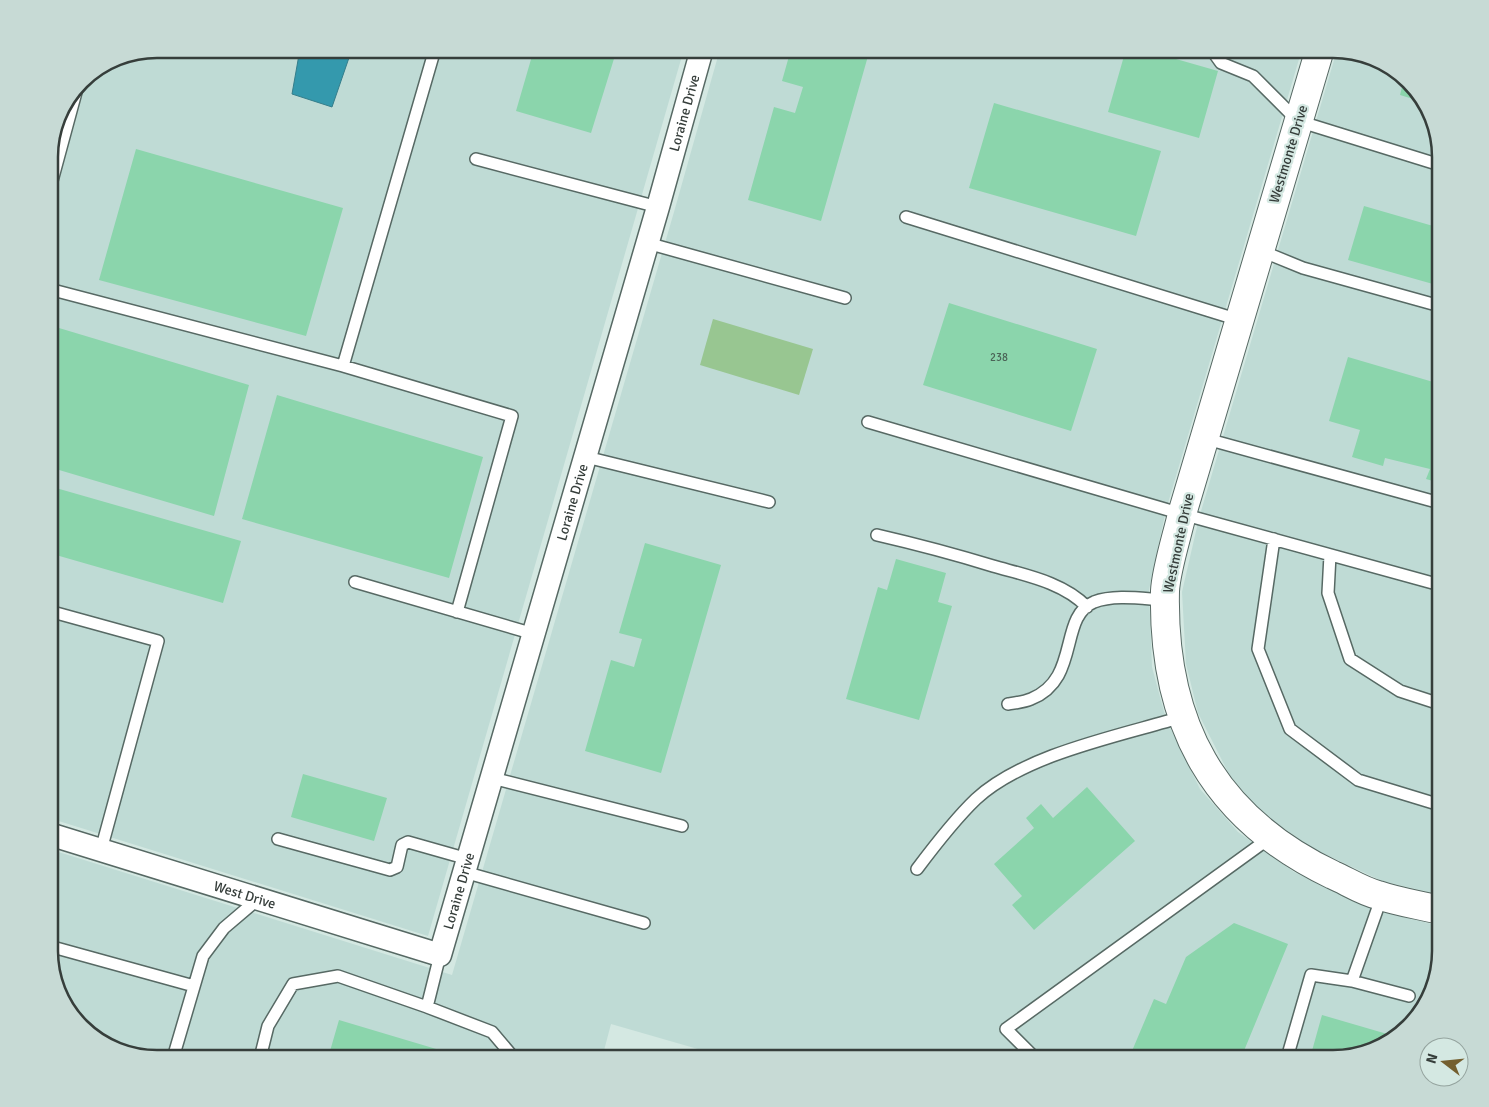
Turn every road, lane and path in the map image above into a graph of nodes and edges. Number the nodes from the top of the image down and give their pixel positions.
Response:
1 (432, 58) edge
2 (699, 58) edge
3 (1217, 58) edge
4 (1317, 58) edge
5 (73, 103) edge
6 (1298, 121) junction
7 (58, 159) edge
8 (476, 159) dead end
9 (1432, 163) edge
10 (658, 207) junction
11 (906, 217) dead end
12 (647, 243) junction
13 (1259, 250) junction
14 (58, 290) edge
15 (845, 298) dead end
16 (1432, 304) edge
17 (1239, 320) junction
18 (343, 366) junction
19 (868, 422) dead end
20 (1203, 438) junction
21 (586, 457) junction
22 (1432, 501) edge
23 (769, 502) dead end
24 (1182, 514) junction
25 (877, 535) dead end
26 (1274, 539) junction
27 (1330, 555) junction
28 (355, 582) dead end
29 (1432, 583) edge
30 (1166, 600) junction
31 (1087, 607) junction
32 (457, 612) junction
33 (58, 613) edge
34 (534, 634) junction
35 (1432, 701) edge
36 (1008, 704) dead end
37 (1182, 717) junction
38 (492, 778) junction
39 (1432, 803) edge
40 (682, 826) dead end
41 (58, 837) edge
42 (1271, 837) junction
43 (278, 839) dead end
44 (101, 850) junction
45 (466, 866) junction
46 (916, 869) dead end
47 (1382, 896) junction
48 (258, 899) junction
49 (1432, 908) edge
50 (644, 923) dead end
51 (58, 948) edge
52 (440, 955) junction
53 (1352, 981) junction
54 (194, 986) junction
55 (1409, 996) dead end
56 (427, 1007) junction
57 (176, 1050) edge
58 (262, 1050) edge
59 (507, 1050) edge
60 (1027, 1050) edge
61 (1289, 1050) edge

1 - 18 lane
2 - 10 street, Loraine Drive
3 - 6 lane
4 - 6 street, Westmonte Drive
5 - 7 lane
6 - 9 lane
6 - 13 street, Westmonte Drive
8 - 10 lane
10 - 12 street, Loraine Drive
11 - 17 lane
12 - 15 lane
12 - 21 street, Loraine Drive
13 - 16 lane
13 - 17 street, Westmonte Drive
14 - 18 lane
17 - 20 street, Westmonte Drive
18 - 32 lane
19 - 24 lane
20 - 22 lane
20 - 24 street, Westmonte Drive
21 - 23 lane
21 - 34 street, Loraine Drive
24 - 26 lane
24 - 30 street, Westmonte Drive
25 - 31 lane
26 - 27 lane
26 - 39 lane
27 - 29 lane
27 - 35 lane
28 - 32 lane
30 - 31 lane
30 - 37 street, Westmonte Drive
31 - 36 lane
32 - 34 lane
33 - 44 lane
34 - 38 street, Loraine Drive
37 - 42 street, Westmonte Drive
37 - 46 lane
38 - 40 lane
38 - 45 street, Loraine Drive
41 - 44 street, West Drive
42 - 47 street, Westmonte Drive
42 - 60 lane
43 - 45 lane
44 - 48 street, West Drive
45 - 50 lane
45 - 52 street, Loraine Drive
47 - 49 street, Westmonte Drive
47 - 53 lane
48 - 52 street, West Drive
48 - 54 lane
51 - 54 lane
52 - 56 lane
53 - 55 lane
53 - 61 lane
54 - 57 lane
56 - 58 lane
56 - 59 lane

